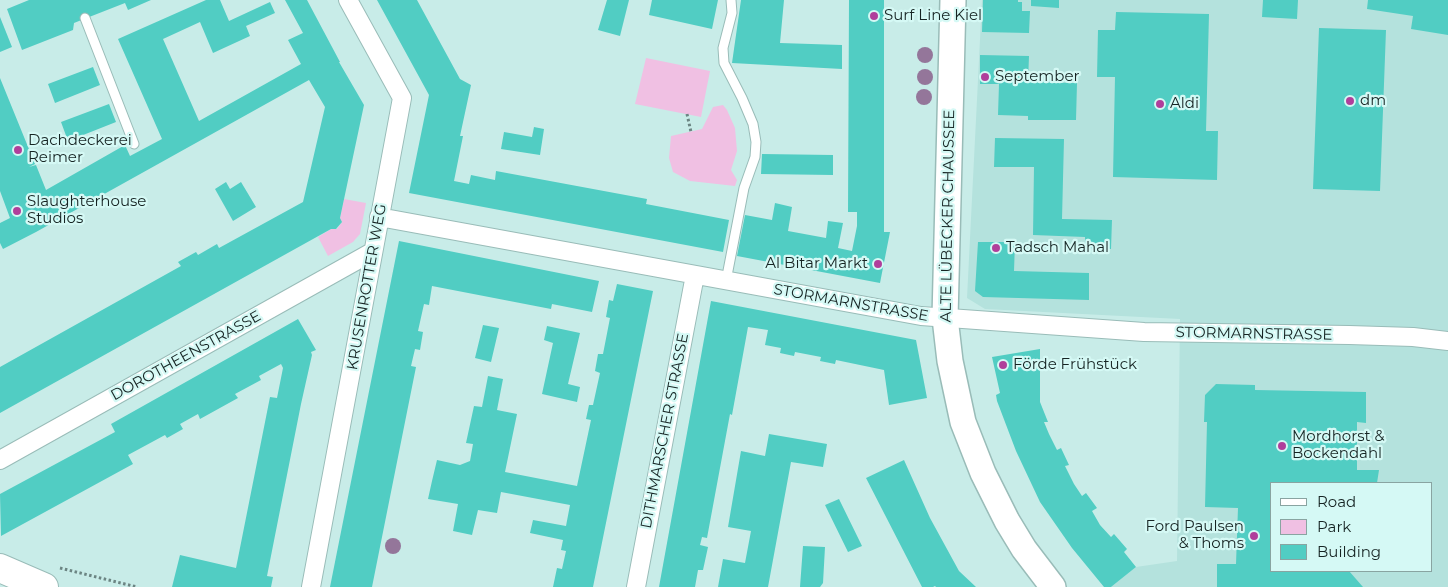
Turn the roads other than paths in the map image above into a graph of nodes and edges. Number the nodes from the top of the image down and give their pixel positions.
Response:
1 (348, 0) edge
2 (731, 0) edge
3 (953, 0) edge
4 (85, 18) dead end
5 (134, 144) dead end
6 (379, 217) junction
7 (372, 252) junction
8 (695, 276) junction
9 (726, 281) junction
10 (945, 318) junction
11 (1448, 342) edge
12 (0, 460) edge
13 (0, 568) edge
14 (49, 577) edge
15 (0, 582) edge
16 (19, 587) edge
17 (311, 587) edge
18 (636, 587) edge
19 (1053, 587) edge

1 - 6 street, KRUSENROTTER WEG
2 - 9 lane
3 - 10 main road, ALTE LÜBECKER CHAUSSEE
4 - 5 lane
6 - 7 street, KRUSENROTTER WEG
6 - 8 street, STORMARNSTRASSE
7 - 12 street, DOROTHEENSTRASSE
7 - 17 street, KRUSENROTTER WEG
8 - 9 street, STORMARNSTRASSE
8 - 18 street, DITHMARSCHER STRASSE
9 - 10 street, STORMARNSTRASSE
10 - 11 street, STORMARNSTRASSE
10 - 19 main road, ALTE LÜBECKER CHAUSSEE
13 - 14 highway
15 - 16 highway

